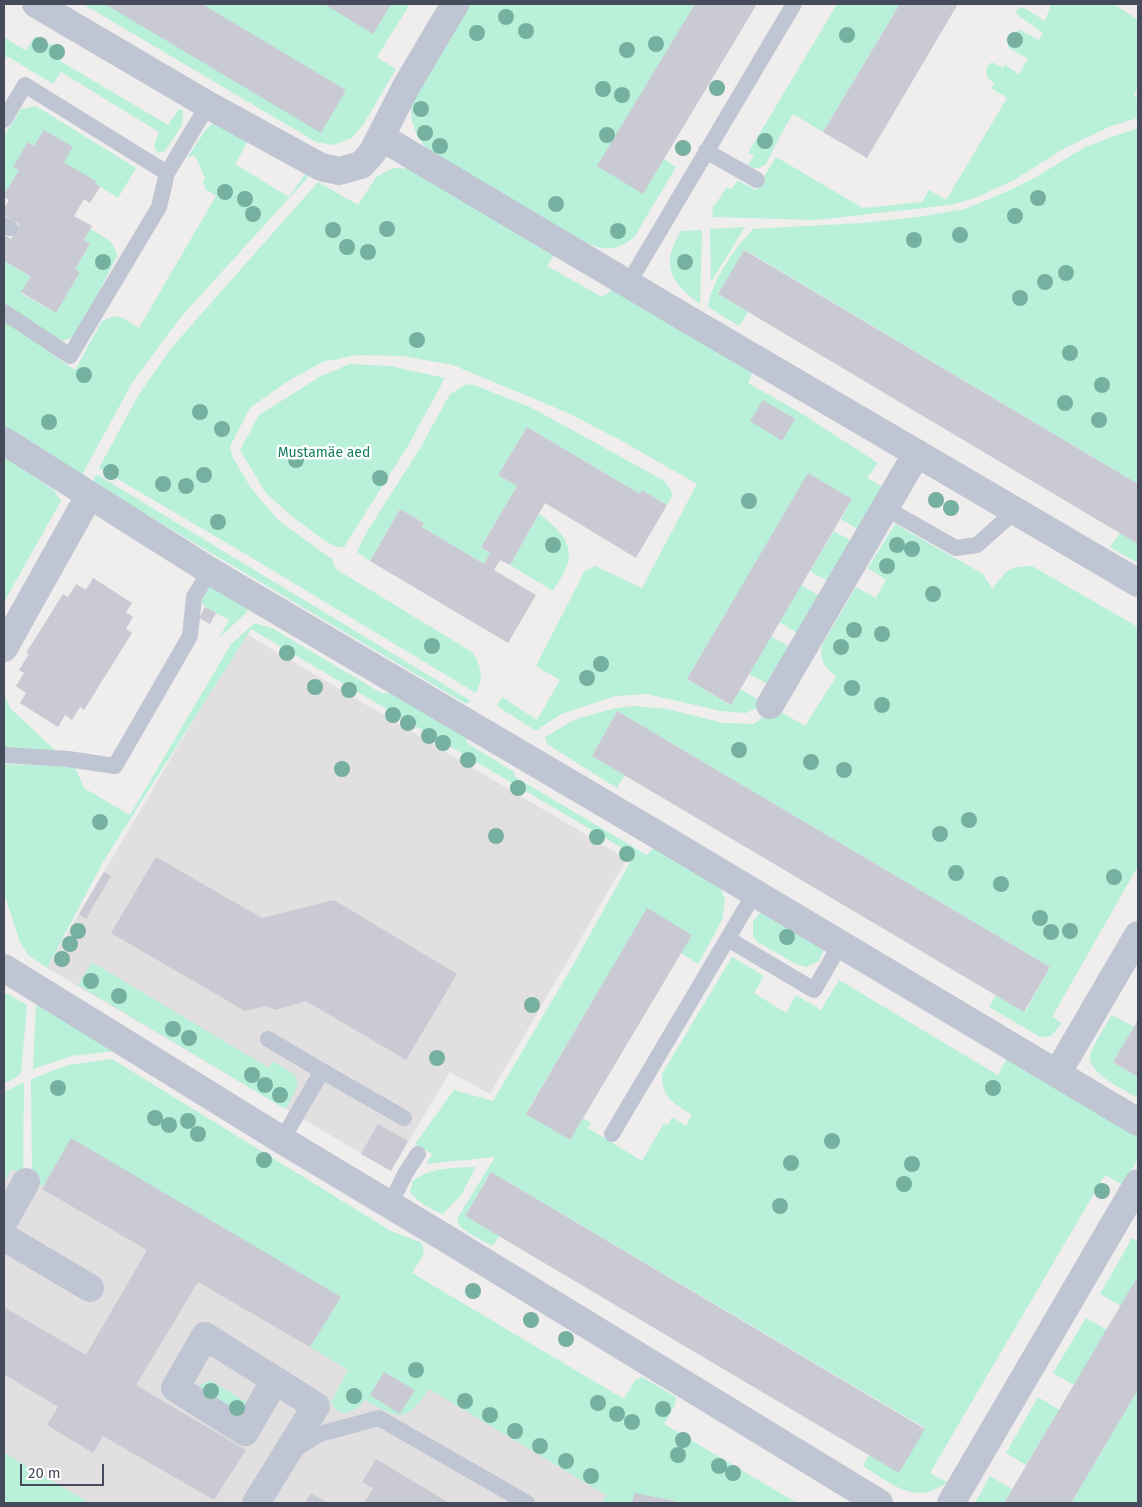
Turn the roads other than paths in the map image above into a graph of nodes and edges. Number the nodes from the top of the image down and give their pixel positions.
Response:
1 (36, 4) edge
2 (455, 4) edge
3 (794, 4) edge
4 (208, 106) junction
5 (4, 120) edge
6 (381, 138) junction
7 (706, 151) junction
8 (166, 173) junction
9 (757, 180) dead end
10 (628, 284) junction
11 (4, 312) edge
12 (4, 442) edge
13 (917, 453) junction
14 (89, 496) junction
15 (885, 508) junction
16 (1015, 512) junction
17 (210, 571) junction
18 (1138, 583) edge
19 (4, 648) edge
20 (770, 704) dead end
21 (4, 755) edge
22 (754, 894) junction
23 (1138, 935) edge
24 (728, 939) junction
25 (840, 945) junction
26 (4, 968) edge
27 (268, 1039) dead end
28 (322, 1071) junction
29 (1058, 1072) junction
30 (404, 1118) dead end
31 (1138, 1122) edge
32 (612, 1134) dead end
33 (282, 1140) junction
34 (418, 1154) dead end
35 (26, 1182) dead end
36 (1138, 1183) edge
37 (390, 1205) junction
38 (4, 1221) edge
39 (4, 1237) edge
40 (90, 1288) dead end
41 (274, 1380) dead end
42 (286, 1454) junction
43 (256, 1503) edge
44 (527, 1503) edge
45 (879, 1503) edge
46 (951, 1503) edge

1 - 4 street
2 - 6 street
3 - 7 lane
4 - 6 street
4 - 8 lane
5 - 8 lane
6 - 10 street
7 - 9 lane
7 - 10 lane
8 - 11 lane
10 - 13 street
12 - 14 street
13 - 15 street
13 - 16 street
14 - 17 street
14 - 19 street
15 - 16 lane
15 - 20 street
16 - 18 street
17 - 21 lane
17 - 22 street
22 - 24 lane
22 - 25 street
23 - 29 street
24 - 25 lane
24 - 32 lane
25 - 29 street
26 - 33 street
27 - 28 lane
28 - 30 lane
28 - 33 lane
29 - 31 street
33 - 37 street
34 - 37 lane
35 - 38 street
36 - 46 street
37 - 45 street
39 - 40 street
41 - 42 street
42 - 43 street
42 - 44 lane

